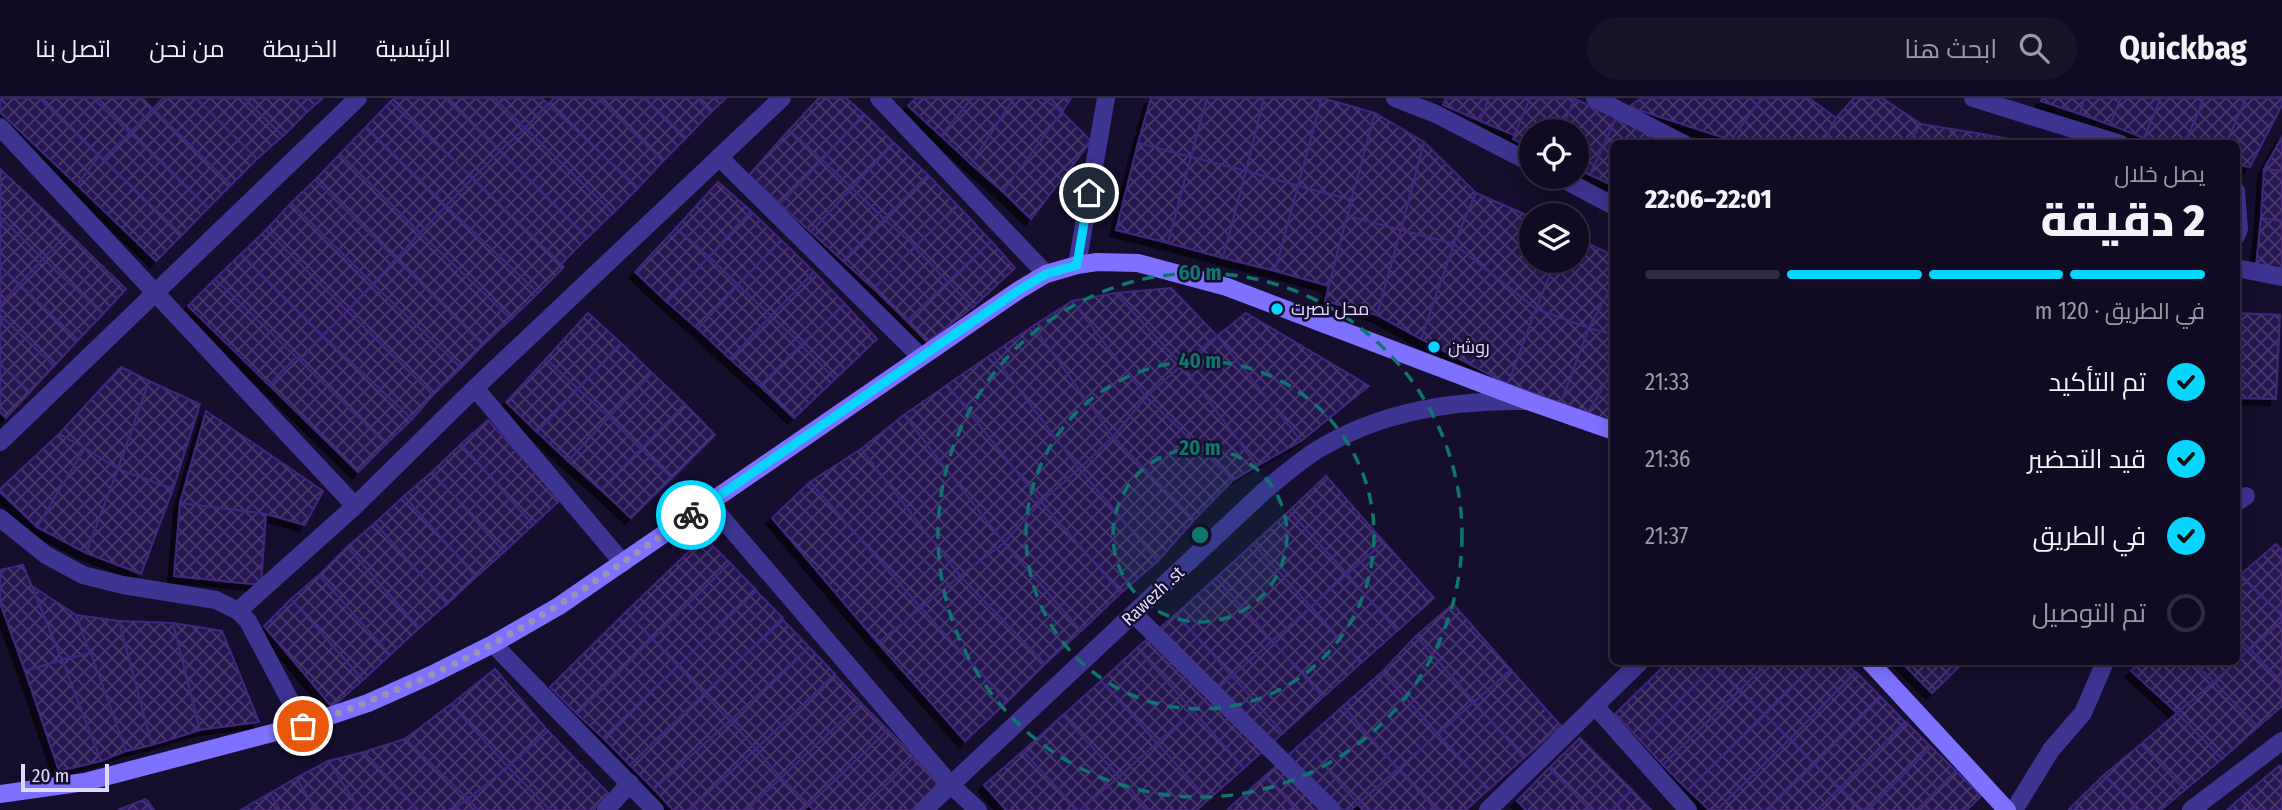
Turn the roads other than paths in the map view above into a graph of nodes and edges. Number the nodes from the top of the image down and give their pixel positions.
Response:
1 (358, 98) edge
2 (782, 98) edge
3 (879, 98) edge
4 (1106, 98) edge
5 (1395, 98) edge
6 (1595, 98) edge
7 (1973, 98) edge
8 (0, 127) edge
9 (1676, 140) edge
10 (2108, 140) edge
11 (719, 157) junction
12 (1519, 157) edge
13 (1582, 189) edge
14 (1610, 204) edge
15 (1077, 265) junction
16 (2240, 269) edge
17 (1046, 274) junction
18 (2282, 277) edge
19 (154, 293) junction
20 (920, 356) junction
21 (475, 388) junction
22 (1528, 401) junction
23 (1610, 430) edge
24 (0, 442) edge
25 (709, 503) junction
26 (355, 506) junction
27 (4, 528) edge
28 (623, 563) junction
29 (238, 611) junction
30 (1134, 614) junction
31 (493, 644) junction
32 (1637, 665) edge
33 (1873, 665) edge
34 (2104, 665) edge
35 (1595, 706) junction
36 (303, 726) junction
37 (2282, 741) edge
38 (630, 783) junction
39 (951, 785) junction
40 (0, 794) edge
41 (607, 810) edge
42 (655, 810) edge
43 (924, 810) edge
44 (978, 810) edge
45 (1332, 810) edge
46 (1488, 810) edge
47 (1688, 810) edge
48 (2007, 810) edge
49 (2014, 810) edge
50 (2191, 810) edge

1 - 19 street
2 - 11 street
3 - 17 street
4 - 15 street
5 - 12 street
6 - 9 street
7 - 10 street
8 - 19 street
11 - 20 street
11 - 21 street
13 - 14 street
15 - 17 street
15 - 22 street
16 - 18 street
17 - 20 street
19 - 24 street
19 - 26 street
20 - 25 street
21 - 26 street
21 - 28 street
22 - 23 street
22 - 30 street, Rawezh .st
25 - 28 street
25 - 39 street
26 - 29 street
27 - 29 street
28 - 31 street
29 - 36 street
30 - 39 street, Rawezh .st
30 - 45 street
31 - 36 street
31 - 38 street
32 - 35 street
33 - 48 street
34 - 49 street
35 - 46 street
35 - 47 street
36 - 40 street
37 - 50 street
38 - 41 street
38 - 42 street
39 - 43 street, Rawezh .st
39 - 44 street

